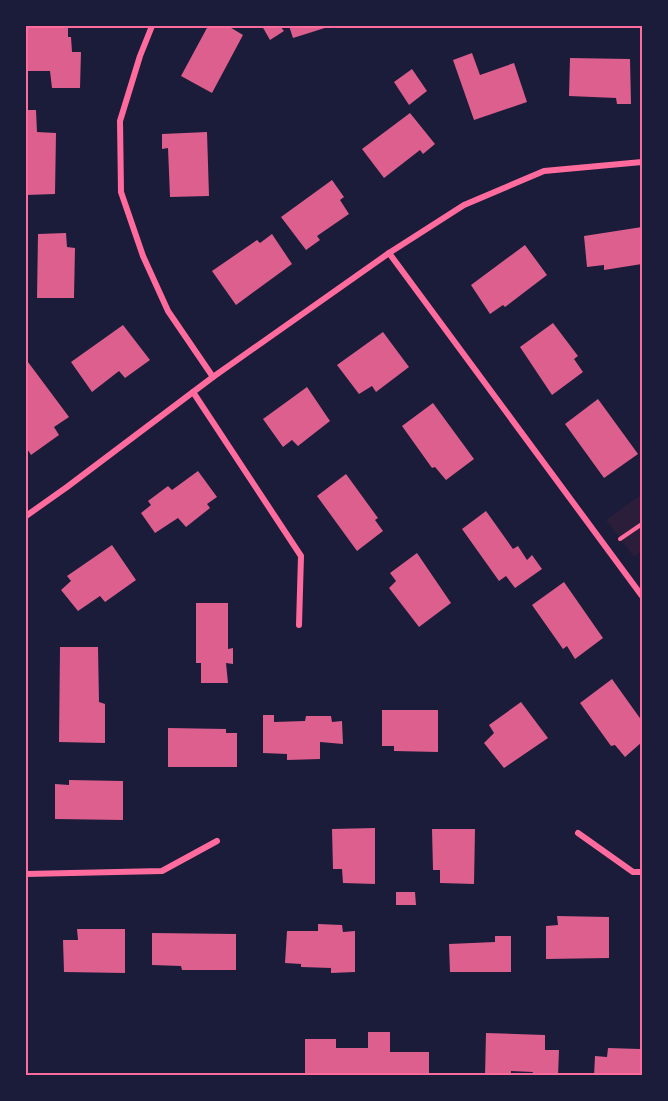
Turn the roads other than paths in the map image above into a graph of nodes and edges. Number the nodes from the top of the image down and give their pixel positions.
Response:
1 (152, 26) edge
2 (642, 162) edge
3 (389, 252) junction
4 (213, 377) junction
5 (193, 392) junction
6 (26, 516) edge
7 (642, 596) edge
8 (299, 625) dead end
9 (578, 833) dead end
10 (217, 841) dead end
11 (642, 872) edge
12 (26, 874) edge

1 - 4 street
2 - 3 street
3 - 4 street
3 - 7 street
4 - 5 street
5 - 6 street
5 - 8 street
9 - 11 street
10 - 12 street

